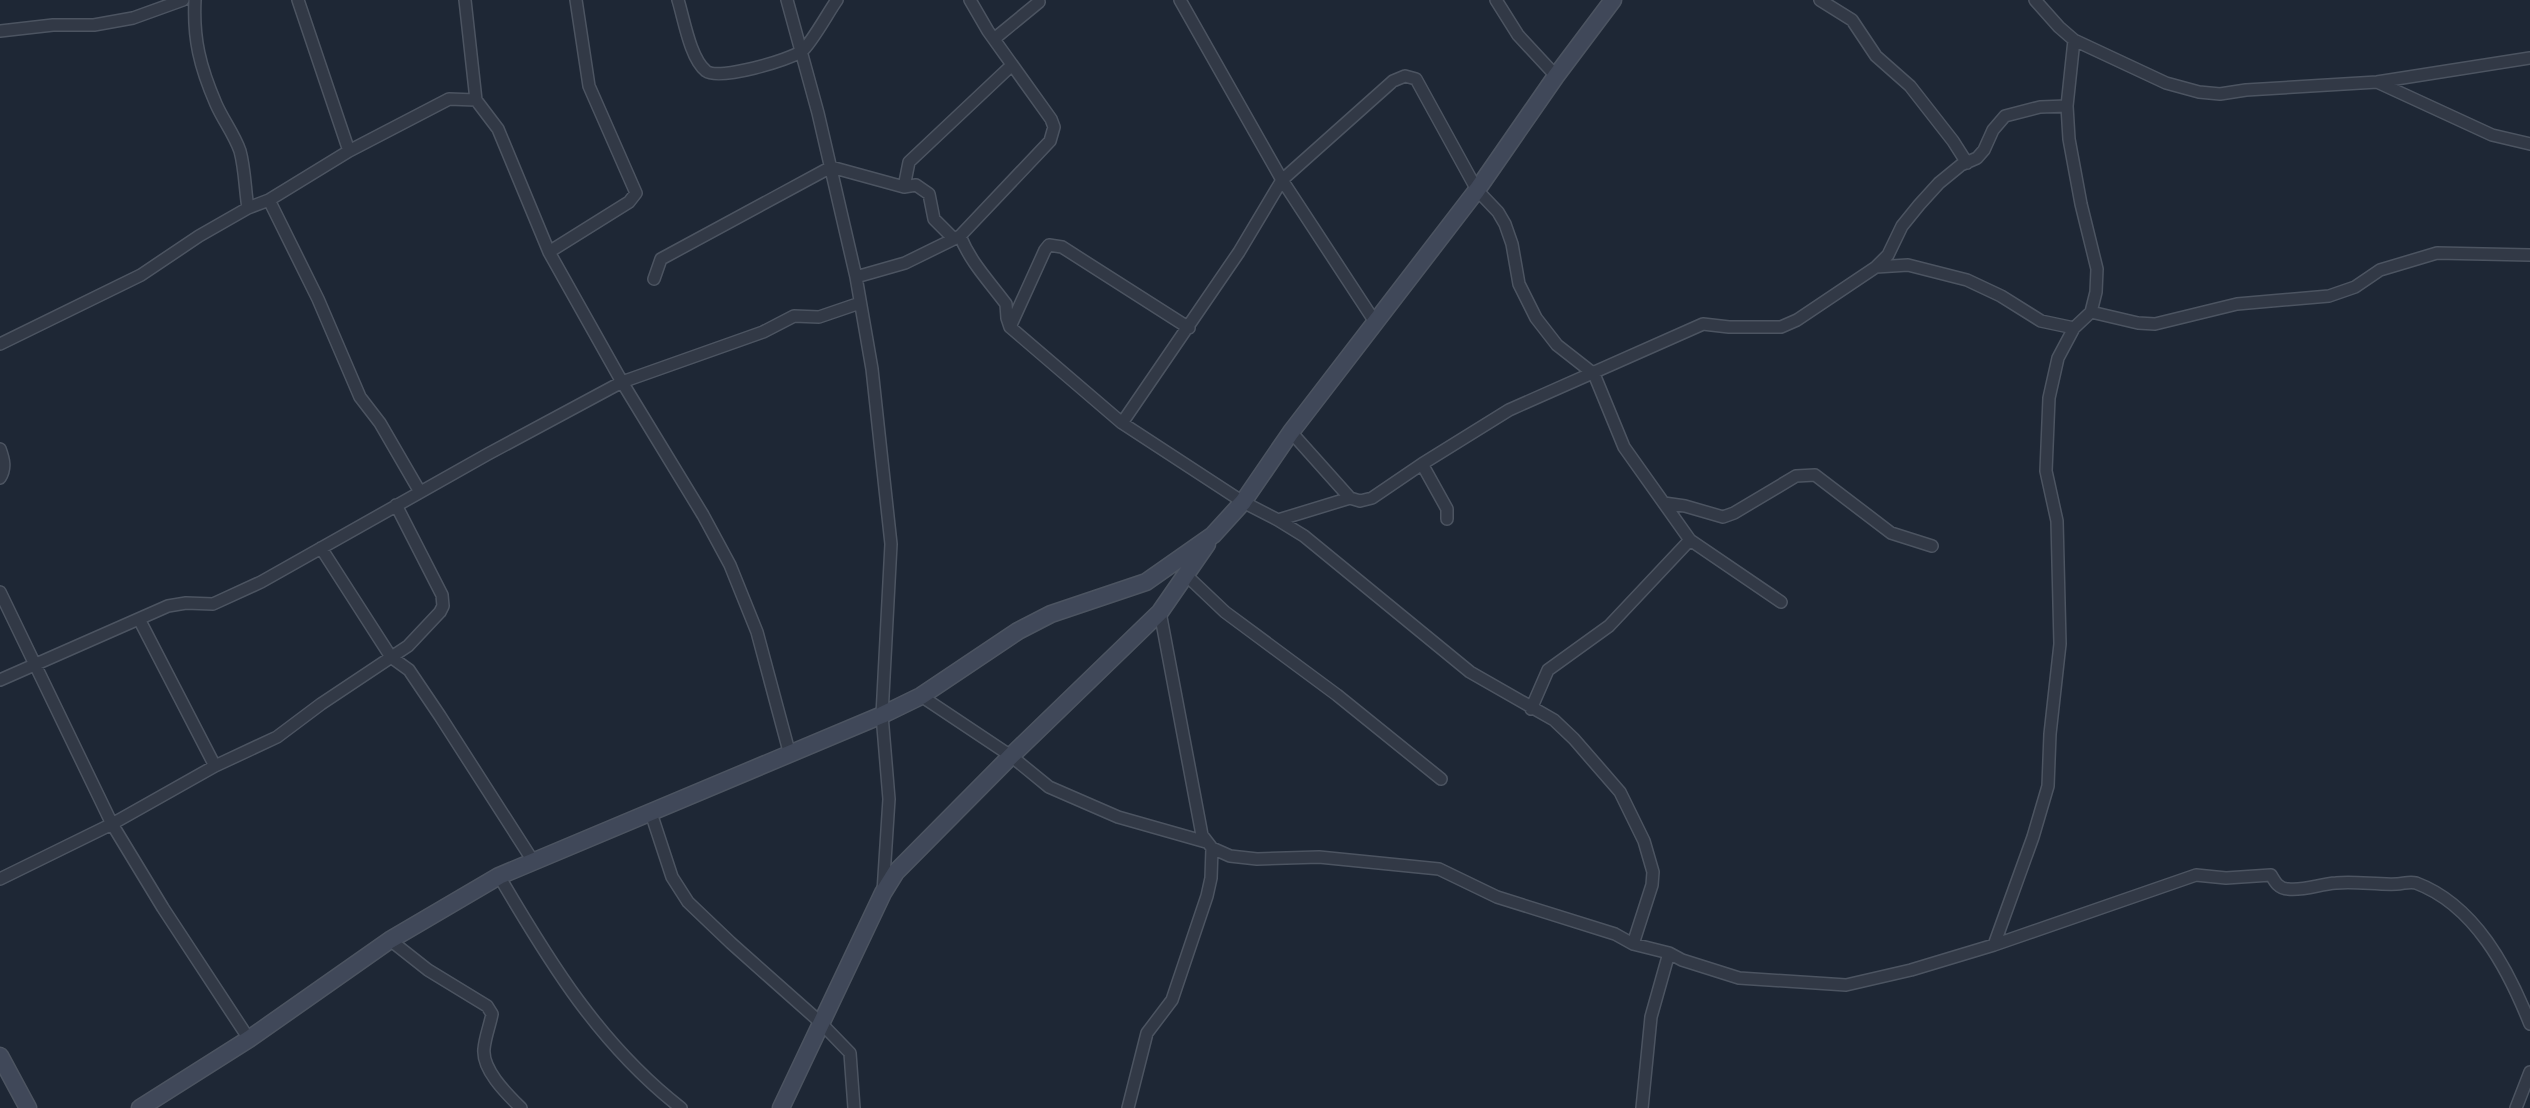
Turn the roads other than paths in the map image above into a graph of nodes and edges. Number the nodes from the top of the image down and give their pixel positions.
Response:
1 (184, 0) edge
2 (195, 0) edge
3 (298, 0) edge
4 (465, 0) edge
5 (576, 0) edge
6 (678, 0) edge
7 (787, 0) edge
8 (837, 0) edge
9 (970, 0) edge
10 (1180, 0) edge
11 (1496, 0) edge
12 (1613, 0) edge
13 (1820, 0) edge
14 (2035, 0) edge
15 (1039, 2) dead end
16 (0, 31) edge
17 (994, 39) junction
18 (2074, 40) junction
19 (802, 50) junction
20 (2530, 58) edge
21 (1012, 65) junction
22 (1556, 76) junction
23 (2377, 82) junction
24 (476, 100) junction
25 (2067, 106) junction
26 (2530, 144) edge
27 (349, 150) junction
28 (1967, 164) junction
29 (830, 167) junction
30 (1282, 180) junction
31 (904, 186) junction
32 (1477, 190) junction
33 (269, 200) junction
34 (248, 208) junction
35 (957, 238) junction
36 (549, 252) junction
37 (2530, 255) edge
38 (1876, 267) junction
39 (856, 277) junction
40 (654, 279) dead end
41 (860, 303) junction
42 (2091, 312) junction
43 (1376, 322) junction
44 (1010, 326) junction
45 (1189, 328) junction
46 (2074, 328) junction
47 (0, 344) edge
48 (1594, 374) junction
49 (622, 382) junction
50 (1122, 423) junction
51 (1290, 432) junction
52 (0, 449) edge
53 (1422, 464) junction
54 (0, 478) edge
55 (420, 492) junction
56 (1350, 498) junction
57 (1243, 502) junction
58 (1664, 503) junction
59 (396, 505) junction
60 (1447, 519) dead end
61 (1278, 520) junction
62 (1214, 534) junction
63 (1690, 540) junction
64 (1932, 546) dead end
65 (321, 548) junction
66 (1186, 575) junction
67 (0, 592) edge
68 (1782, 602) dead end
69 (1160, 612) junction
70 (139, 619) junction
71 (390, 657) junction
72 (36, 666) junction
73 (0, 680) edge
74 (921, 696) junction
75 (1531, 709) junction
76 (882, 715) junction
77 (790, 755) junction
78 (1011, 756) junction
79 (215, 766) junction
80 (1441, 779) dead end
81 (651, 813) junction
82 (112, 824) junction
83 (1209, 845) junction
84 (533, 861) junction
85 (499, 876) junction
86 (0, 879) edge
87 (883, 893) junction
88 (390, 940) junction
89 (1634, 944) junction
90 (1994, 945) junction
91 (1669, 953) junction
92 (820, 1022) junction
93 (2530, 1024) edge
94 (249, 1038) junction
95 (0, 1056) edge
96 (2530, 1072) edge
97 (513, 1105) edge
98 (28, 1108) edge
99 (140, 1108) edge
100 (681, 1108) edge
101 (781, 1108) edge
102 (854, 1108) edge
103 (1128, 1108) edge
104 (1642, 1108) edge
105 (2516, 1108) edge

1 - 16 street
2 - 34 street
3 - 27 street
4 - 24 street
5 - 36 street
6 - 19 street
7 - 19 street
8 - 19 street
9 - 17 street
10 - 30 street
11 - 22 street
12 - 22 street
13 - 28 street
14 - 18 street
15 - 17 street
17 - 21 street
18 - 23 street
18 - 25 street
19 - 29 street
20 - 23 street
21 - 31 street
21 - 35 street
22 - 32 street
23 - 26 street
24 - 27 street
24 - 36 street
25 - 28 street
25 - 42 street
27 - 33 street
28 - 38 street
29 - 31 street
29 - 39 street
29 - 40 street
30 - 32 street
30 - 43 street
30 - 45 street
31 - 35 street
32 - 43 street
32 - 48 street
33 - 34 street
33 - 55 street
34 - 47 street
35 - 39 street
35 - 44 street
36 - 49 street
37 - 42 street
38 - 46 street
38 - 48 street
39 - 41 street
41 - 49 street
41 - 76 street
42 - 46 street
43 - 51 street
44 - 45 street
44 - 50 street
45 - 50 street
46 - 90 street
48 - 53 street
48 - 58 street
49 - 55 street
49 - 77 street
50 - 57 street
51 - 56 street
51 - 57 street
52 - 54 street
53 - 56 street
53 - 60 street
55 - 59 street
56 - 61 street
57 - 61 street
57 - 62 street
58 - 63 street
58 - 64 street
59 - 65 street
59 - 71 street
61 - 75 street
62 - 66 street
62 - 74 street
63 - 68 street
63 - 75 street
65 - 70 street
65 - 71 street
66 - 69 street
66 - 80 street
67 - 72 street
69 - 78 street
69 - 83 street
70 - 72 street
70 - 79 street
71 - 79 street
71 - 84 street
72 - 73 street
72 - 82 street
74 - 76 street
74 - 78 street
75 - 89 street
76 - 77 street
76 - 87 street
77 - 81 street
78 - 83 street
78 - 87 street
79 - 82 street
81 - 84 street
81 - 92 street
82 - 86 street
82 - 94 street
83 - 89 street
83 - 103 street
84 - 85 street
85 - 88 street
85 - 100 street
87 - 92 street
88 - 94 street
88 - 97 street
89 - 91 street
90 - 91 street
90 - 93 street
91 - 104 street
92 - 101 street
92 - 102 street
94 - 99 street
95 - 98 street
96 - 105 street

